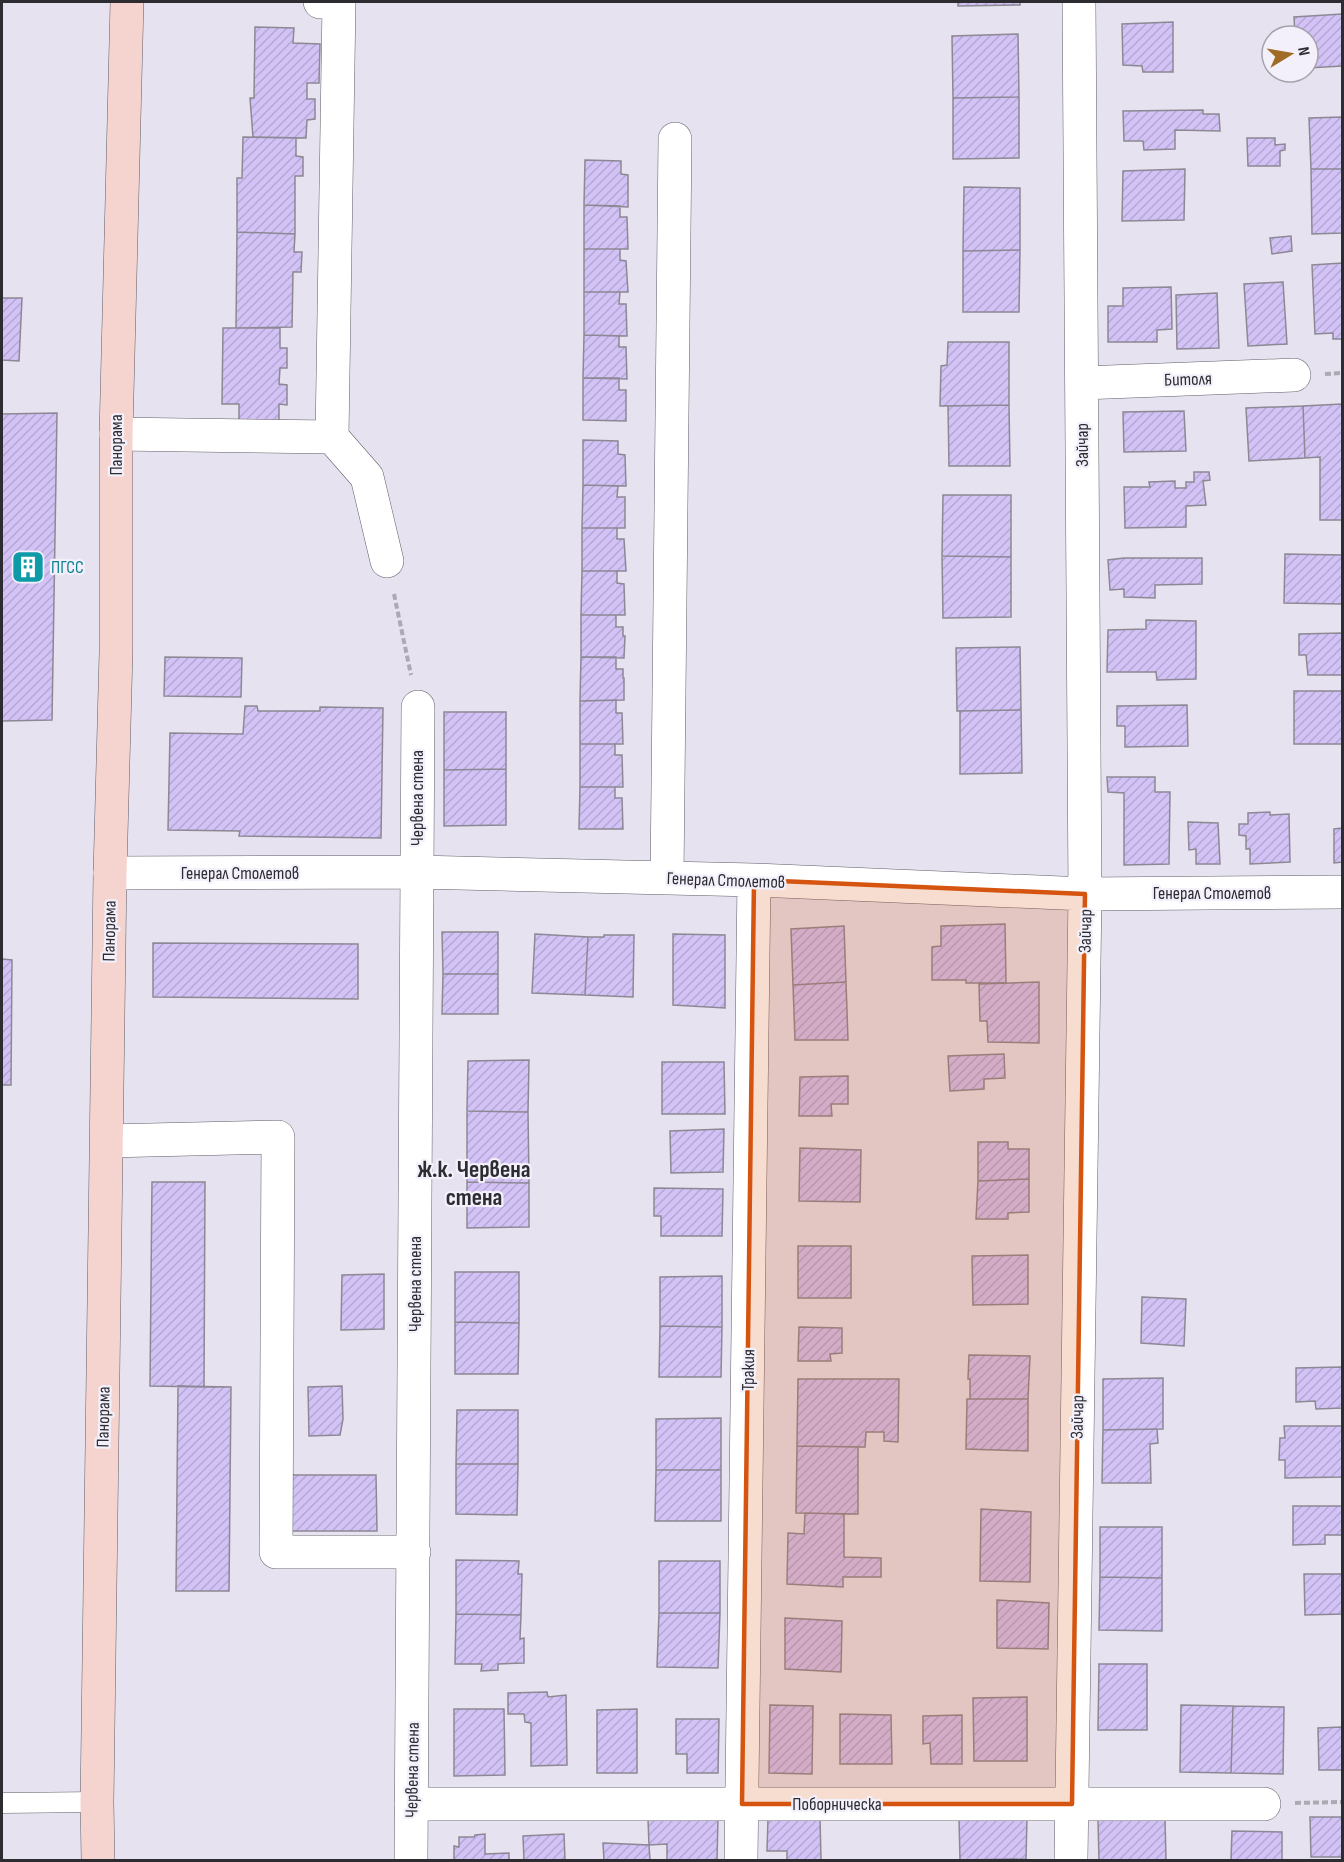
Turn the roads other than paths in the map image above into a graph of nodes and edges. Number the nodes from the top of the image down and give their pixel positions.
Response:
1 (127, 2) edge
2 (320, 2) edge
3 (1079, 2) edge
4 (675, 139) dead end
5 (1294, 375) dead end
6 (1082, 383) junction
7 (116, 434) junction
8 (332, 437) junction
9 (387, 561) road end
10 (418, 707) road end
11 (417, 872) junction
12 (110, 873) junction
13 (667, 878) junction
14 (754, 880) junction
15 (1342, 892) edge
16 (1085, 894) junction
17 (107, 1141) junction
18 (414, 1552) junction
19 (97, 1802) junction
20 (2, 1803) edge
21 (411, 1804) junction
22 (742, 1804) junction
23 (1072, 1804) junction
24 (1263, 1804) road end
25 (409, 1859) edge
26 (98, 1860) edge
27 (741, 1860) edge
28 (1071, 1860) edge

1 - 7 street, Панорама
2 - 8 street
3 - 6 street, Зайчар
4 - 13 street
5 - 6 street, Битоля
6 - 16 street, Зайчар
7 - 8 street
7 - 12 street, Панорама
8 - 9 street
10 - 11 street, Червена стена
11 - 12 street, Генерал Столетов
11 - 13 street, Генерал Столетов
11 - 18 street, Червена стена
12 - 17 street, Панорама
13 - 14 street, Генерал Столетов
14 - 16 street, Генерал Столетов
14 - 22 street, Тракия
15 - 16 street, Генерал Столетов
16 - 23 street, Зайчар
17 - 18 street
17 - 19 street, Панорама
18 - 21 street, Червена стена
19 - 20 lane
19 - 26 street, Панорама
21 - 22 street, Поборническа
21 - 25 street, Червена стена
22 - 23 street, Поборническа
22 - 27 street, Тракия
23 - 24 street, Поборническа
23 - 28 street, Зайчар

